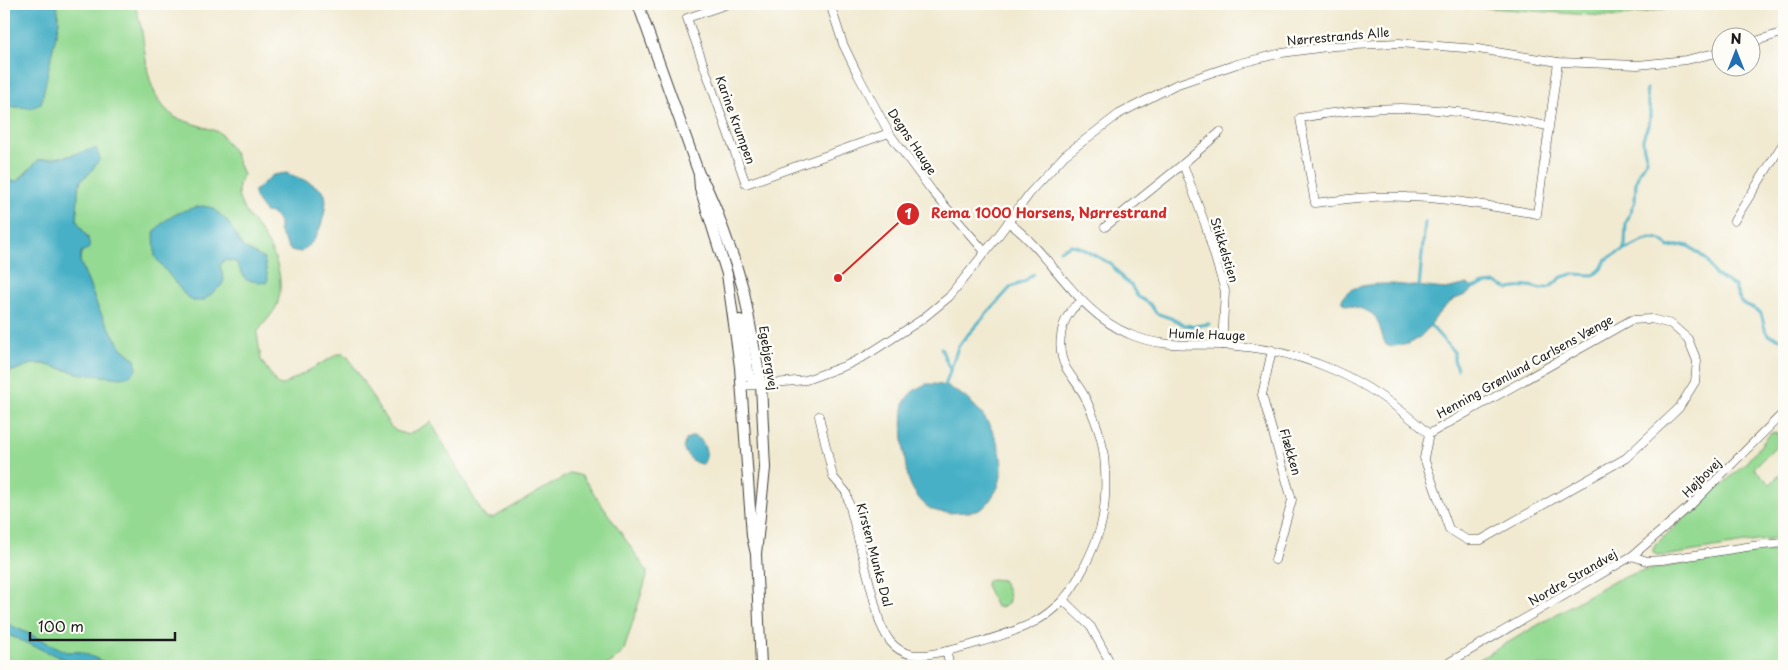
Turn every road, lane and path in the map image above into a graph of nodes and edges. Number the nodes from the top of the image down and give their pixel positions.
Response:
1 (638, 4) edge
2 (728, 4) edge
3 (830, 4) edge
4 (1784, 32) edge
5 (1760, 40) edge
6 (1710, 54) edge
7 (1558, 62) junction
8 (1548, 126) junction
9 (1220, 132) dead end
10 (889, 133) junction
11 (1784, 142) edge
12 (1183, 164) junction
13 (698, 174) junction
14 (1734, 221) dead end
15 (1008, 222) junction
16 (1105, 227) dead end
17 (985, 252) junction
18 (727, 274) junction
19 (1082, 301) junction
20 (1222, 345) junction
21 (1272, 350) junction
22 (761, 384) junction
23 (742, 386) junction
24 (1784, 412) edge
25 (819, 416) dead end
26 (1429, 434) junction
27 (1784, 543) edge
28 (756, 554) junction
29 (1632, 556) junction
30 (1276, 560) dead end
31 (1063, 600) junction
32 (946, 651) junction
33 (761, 666) edge
34 (950, 666) edge
35 (1112, 666) edge
36 (1443, 666) edge

1 - 13 street, Egebjergvej
2 - 10 street, Karine Krumpen
3 - 10 street, Degns Hauge
4 - 5 street
6 - 7 street, Nørrestrands Alle
7 - 8 street
7 - 15 street, Nørrestrands Alle
8 - 8 street
9 - 12 street
10 - 17 street, Degns Hauge
11 - 14 street
12 - 16 street
12 - 20 street, Stikkelstien
13 - 18 street, Egebjergvej
13 - 22 street, Egebjergvej
15 - 17 street, Nørrestrands Alle
15 - 19 street, Humle Hauge
17 - 22 street, Nørrestrands Alle
18 - 22 street
18 - 23 street, Egebjergvej
19 - 20 street, Humle Hauge
19 - 31 street, Kirsten Munks Dal
20 - 21 street, Humle Hauge
21 - 26 street, Humle Hauge
21 - 30 street, Flækken
22 - 23 street, Nørrestrands Alle
22 - 28 street, Egebjergvej
23 - 28 street, Egebjergvej
24 - 29 street, Højbovej
25 - 32 street, Kirsten Munks Dal
26 - 26 street, Henning Grønlund Carlsens Vænge
27 - 29 street, Nordre Strandvej
28 - 33 street, Egebjergvej
29 - 36 street, Nordre Strandvej
31 - 32 street, Kirsten Munks Dal
31 - 35 street
32 - 34 street

